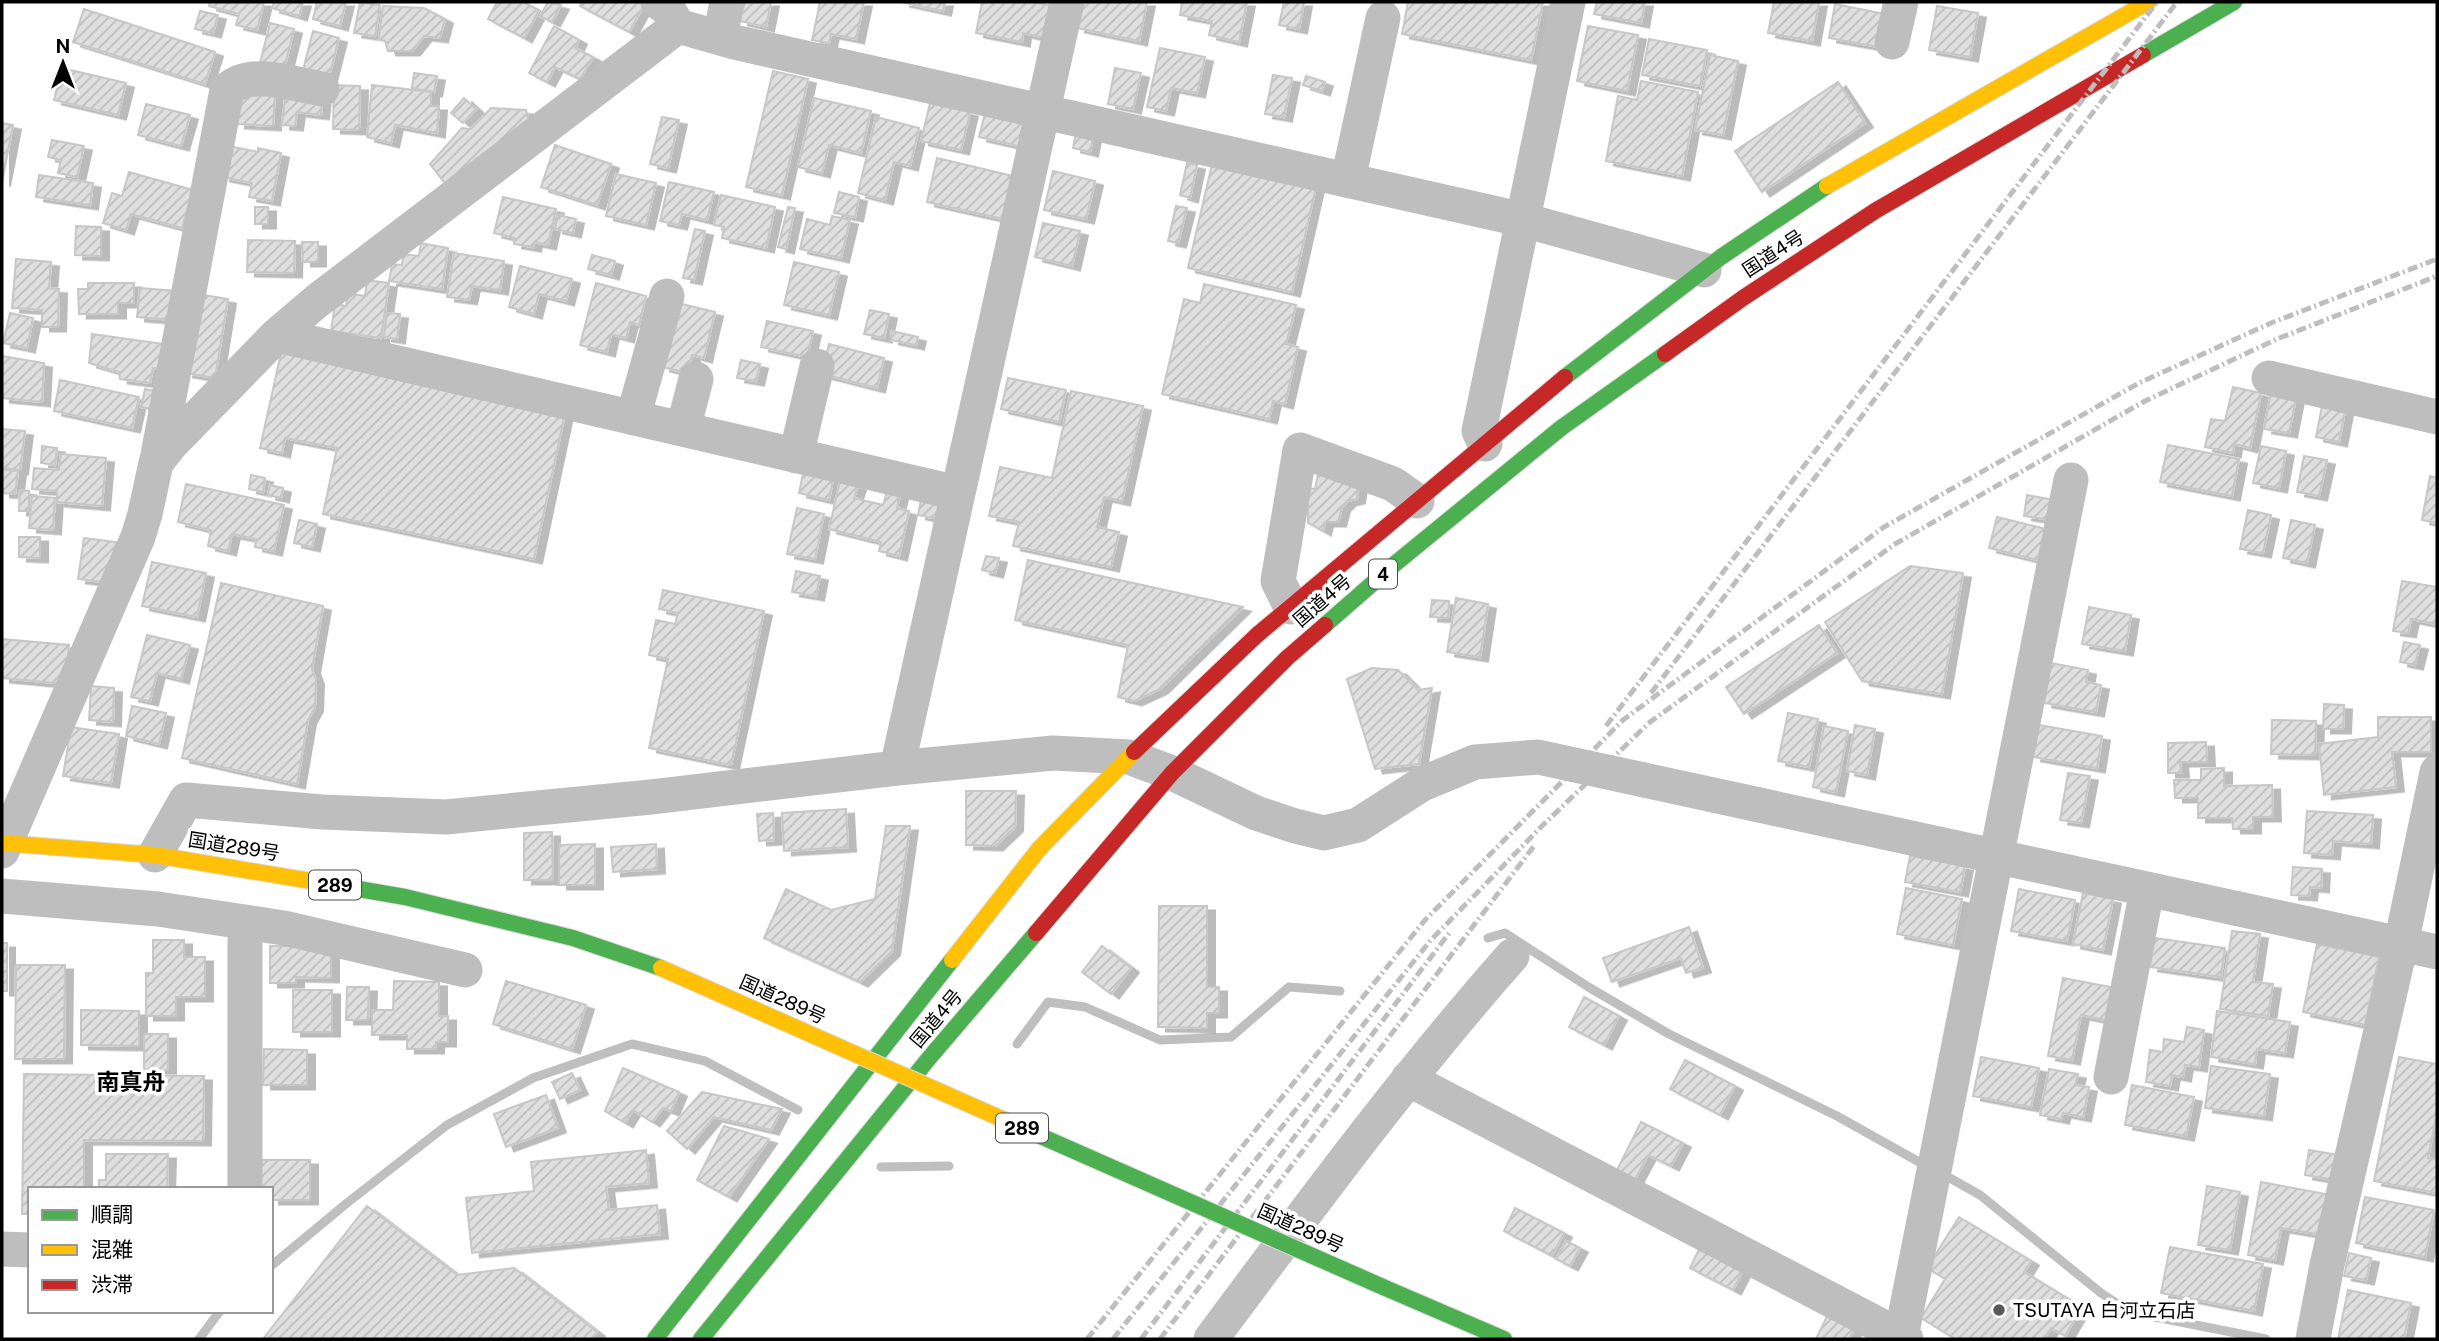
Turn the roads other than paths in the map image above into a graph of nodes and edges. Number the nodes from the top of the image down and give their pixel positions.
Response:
1 (727, 2) edge
2 (1067, 2) edge
3 (1568, 2) edge
4 (1901, 2) edge
5 (2148, 2) edge
6 (2234, 2) edge
7 (668, 14) edge
8 (1383, 18) dead end
9 (720, 38) junction
10 (1892, 43) dead end
11 (321, 89) dead end
12 (1042, 112) junction
13 (1348, 180) junction
14 (1524, 220) junction
15 (1704, 270) junction
16 (667, 296) dead end
17 (277, 335) junction
18 (817, 366) dead end
19 (2269, 378) dead end
20 (696, 379) dead end
21 (2437, 417) edge
22 (634, 418) junction
23 (684, 429) junction
24 (1485, 443) junction
25 (796, 456) junction
26 (156, 463) junction
27 (2071, 480) dead end
28 (958, 493) junction
29 (1417, 501) junction
30 (1292, 607) junction
31 (1129, 757) junction
32 (897, 768) junction
33 (2437, 772) edge
34 (1172, 773) junction
35 (3, 846) edge
36 (155, 855) junction
37 (1997, 858) junction
38 (2147, 890) junction
39 (2, 895) edge
40 (244, 922) junction
41 (2401, 944) junction
42 (2437, 952) edge
43 (1512, 956) dead end
44 (465, 970) dead end
45 (2111, 1077) dead end
46 (1408, 1079) junction
47 (244, 1187) edge
48 (2, 1249) edge
49 (28, 1250) edge
50 (1903, 1338) edge
51 (655, 1339) edge
52 (701, 1339) edge
53 (1211, 1339) edge
54 (1504, 1339) edge
55 (2313, 1339) edge

1 - 9 street
2 - 12 street
3 - 14 street
4 - 10 street
5 - 15 highway, 国道4号 / 4
6 - 34 highway, 国道4号 / 4
7 - 9 street
7 - 17 street
8 - 13 street
9 - 12 street
11 - 26 street
12 - 13 street
12 - 28 street
13 - 14 street
14 - 15 street
14 - 24 street
15 - 24 highway, 国道4号 / 4
16 - 22 street
17 - 22 street
17 - 26 street
18 - 25 street
19 - 21 street
20 - 23 street
22 - 23 street
23 - 25 street
24 - 29 highway, 国道4号 / 4
25 - 28 street
26 - 35 street
27 - 37 street
28 - 32 street
29 - 30 highway, 国道4号 / 4
29 - 30 street
30 - 31 highway, 国道4号 / 4
31 - 32 street
31 - 34 street
31 - 51 highway, 国道4号 / 4
32 - 36 street
33 - 41 street
34 - 37 street
34 - 52 highway, 国道4号 / 4
35 - 36 highway, 国道289号 / 289
36 - 54 highway, 国道289号 / 289, bridge
37 - 38 street
37 - 50 street
38 - 41 street
38 - 45 street
39 - 40 street
40 - 44 street
40 - 47 street
41 - 42 street
41 - 55 street
43 - 46 street
46 - 50 street
46 - 53 street
48 - 49 street

